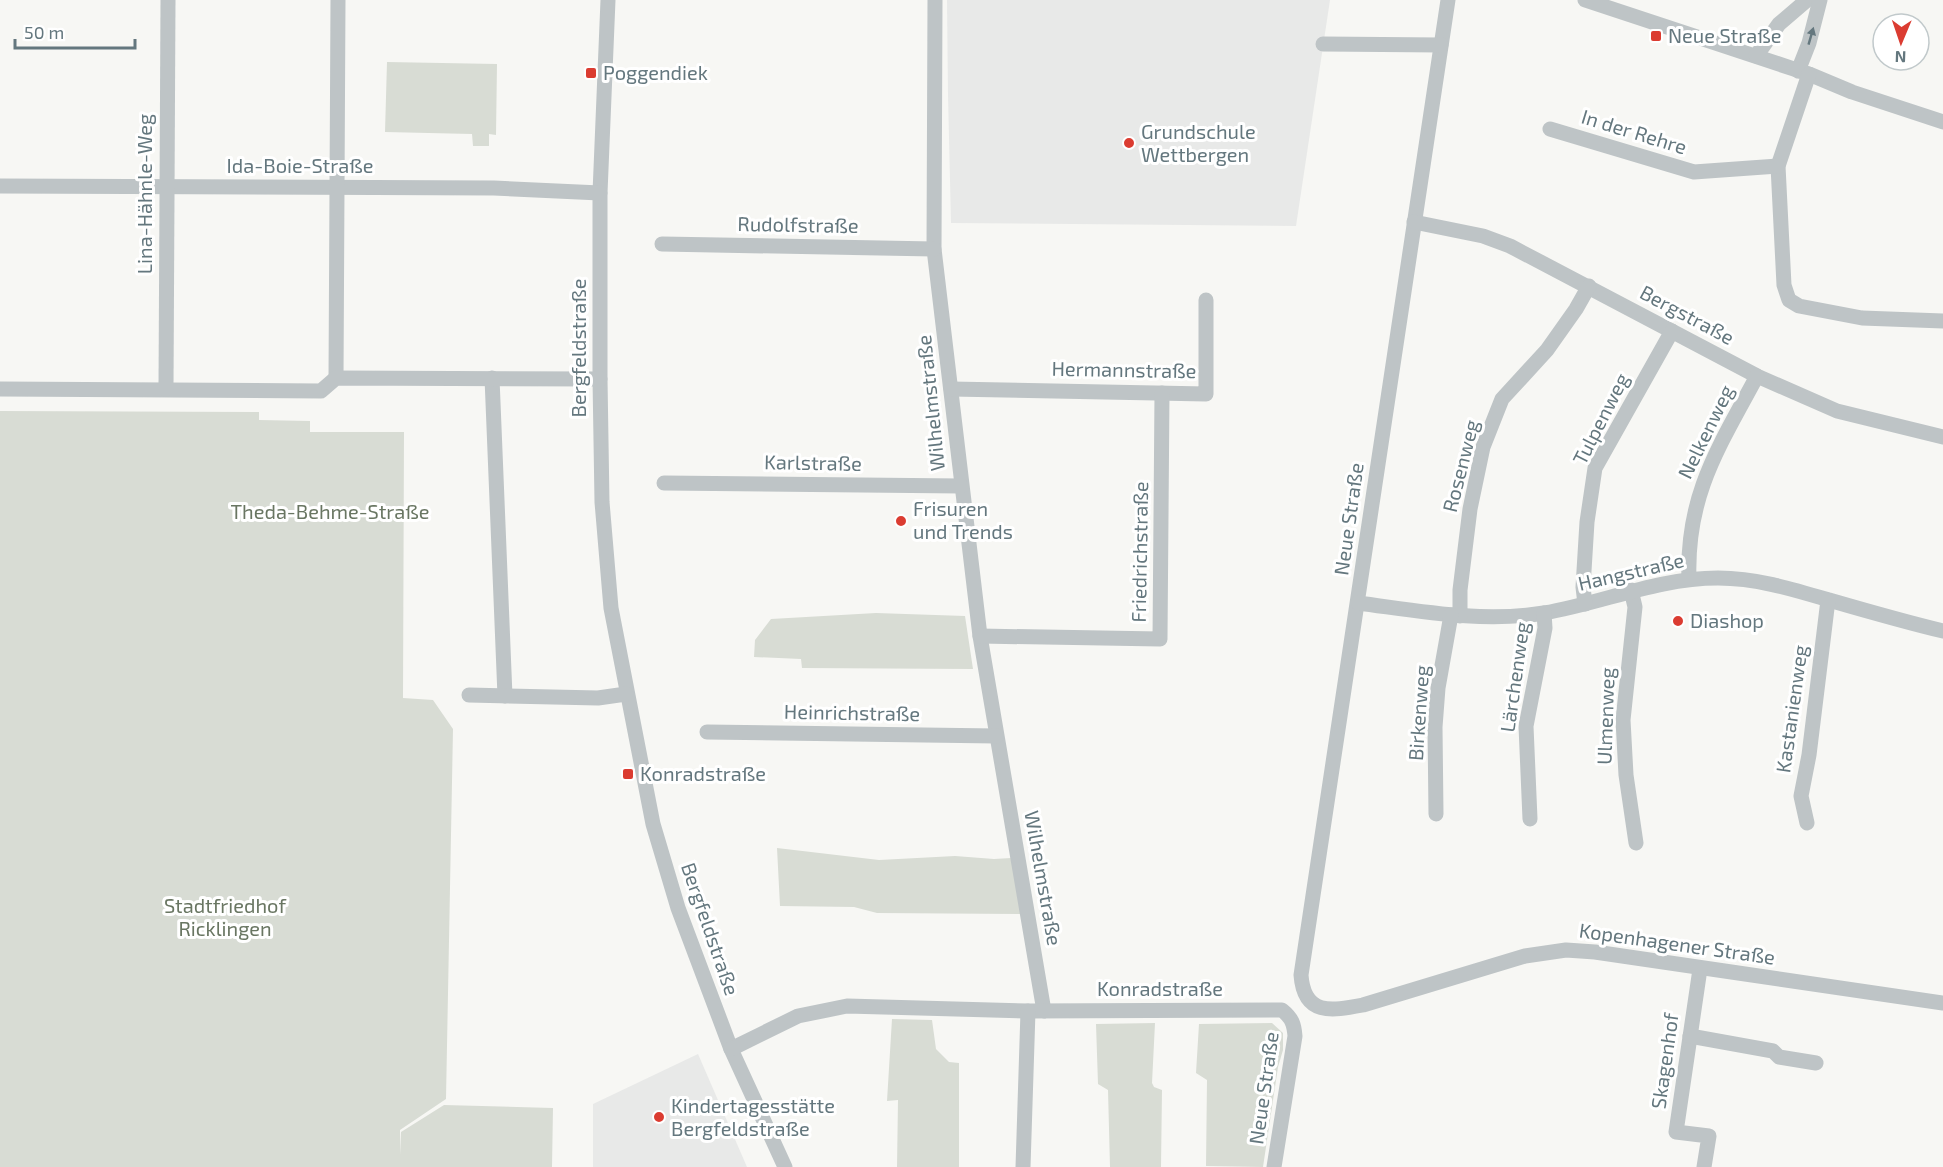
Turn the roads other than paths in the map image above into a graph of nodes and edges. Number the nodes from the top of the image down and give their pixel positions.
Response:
1 (168, 0) edge
2 (338, 0) edge
3 (608, 0) edge
4 (935, 0) edge
5 (1448, 0) edge
6 (1585, 0) edge
7 (1807, 0) edge
8 (1820, 0) edge
9 (1323, 44) dead end
10 (1441, 45) junction
11 (1756, 56) junction
12 (1804, 72) junction
13 (1943, 122) edge
14 (1550, 129) dead end
15 (1778, 166) junction
16 (0, 186) edge
17 (166, 187) junction
18 (337, 189) junction
19 (600, 193) junction
20 (1414, 222) junction
21 (662, 244) dead end
22 (934, 249) junction
23 (1589, 286) junction
24 (1206, 300) dead end
25 (1943, 321) edge
26 (1672, 331) junction
27 (1757, 376) junction
28 (336, 378) junction
29 (492, 378) junction
30 (600, 379) junction
31 (0, 389) edge
32 (166, 389) junction
33 (951, 389) junction
34 (1162, 393) junction
35 (1943, 437) edge
36 (664, 483) dead end
37 (961, 486) junction
38 (1689, 579) junction
39 (1631, 590) junction
40 (1828, 600) junction
41 (1358, 603) junction
42 (1585, 604) junction
43 (1544, 613) junction
44 (1456, 616) junction
45 (1943, 631) edge
46 (980, 636) junction
47 (626, 694) junction
48 (469, 695) dead end
49 (505, 696) junction
50 (707, 732) dead end
51 (996, 736) junction
52 (1436, 814) dead end
53 (1530, 819) dead end
54 (1807, 823) dead end
55 (1636, 843) dead end
56 (1700, 969) junction
57 (1307, 999) joint
58 (1943, 1003) edge
59 (1036, 1011) junction
60 (1289, 1016) joint
61 (1690, 1036) junction
62 (731, 1048) junction
63 (1816, 1063) dead end
64 (785, 1167) edge
65 (1023, 1167) edge
66 (1274, 1167) edge
67 (1704, 1167) edge

1 - 17 street, Lina-Hähnle-Weg
2 - 18 street
3 - 19 street, Bergfeldstraße
4 - 22 street, Wilhelmstraße
5 - 10 street, Neue Straße
6 - 11 street
7 - 11 street
12 -> 8 street
9 - 10 street
10 - 20 street, Neue Straße
11 - 12 street
12 - 13 street
12 - 15 street
14 - 15 street, In der Rehre
15 - 25 street
16 - 17 street, Ida-Boie-Straße
17 - 18 street, Ida-Boie-Straße
17 - 32 street, Lina-Hähnle-Weg
18 - 19 street, Ida-Boie-Straße
18 - 28 street
19 - 30 street, Bergfeldstraße
20 - 23 street, Bergstraße
20 - 41 street, Neue Straße
21 - 22 street, Rudolfstraße
22 - 33 street, Wilhelmstraße
23 - 26 street, Bergstraße
23 - 44 street, Rosenweg
24 - 34 street, Hermannstraße
26 - 27 street, Bergstraße
26 - 42 street, Tulpenweg
27 - 35 street, Bergstraße
27 - 38 street, Nelkenweg
28 - 29 street
28 - 32 street
29 - 30 street
29 - 49 street
30 - 47 street, Bergfeldstraße
31 - 32 street
33 - 34 street, Hermannstraße
33 - 37 street, Wilhelmstraße
34 - 46 street, Friedrichstraße
36 - 37 street, Karlstraße
37 - 46 street, Wilhelmstraße
38 - 39 street, Hangstraße
38 - 40 street, Hangstraße
39 - 42 street, Hangstraße
39 - 55 street, Ulmenweg
40 - 45 street, Hangstraße
40 - 54 street, Kastanienweg
41 - 44 street, Hangstraße
41 - 57 street, Neue Straße
42 - 43 street, Hangstraße
43 - 44 street, Hangstraße
43 - 53 street, Lärchenweg
44 - 52 street, Birkenweg
46 - 51 street, Wilhelmstraße
47 - 49 street
47 - 62 street, Bergfeldstraße
48 - 49 street
50 - 51 street, Heinrichstraße
51 - 59 street, Wilhelmstraße
56 - 57 street, Kopenhagener Straße
56 - 58 street, Kopenhagener Straße
56 - 61 street, Skagenhof
59 - 60 street, Konradstraße
59 - 62 street, Konradstraße
59 - 65 street
60 - 66 street, Neue Straße
61 - 63 street
61 - 67 street, Skagenhof
62 - 64 street, Bergfeldstraße

